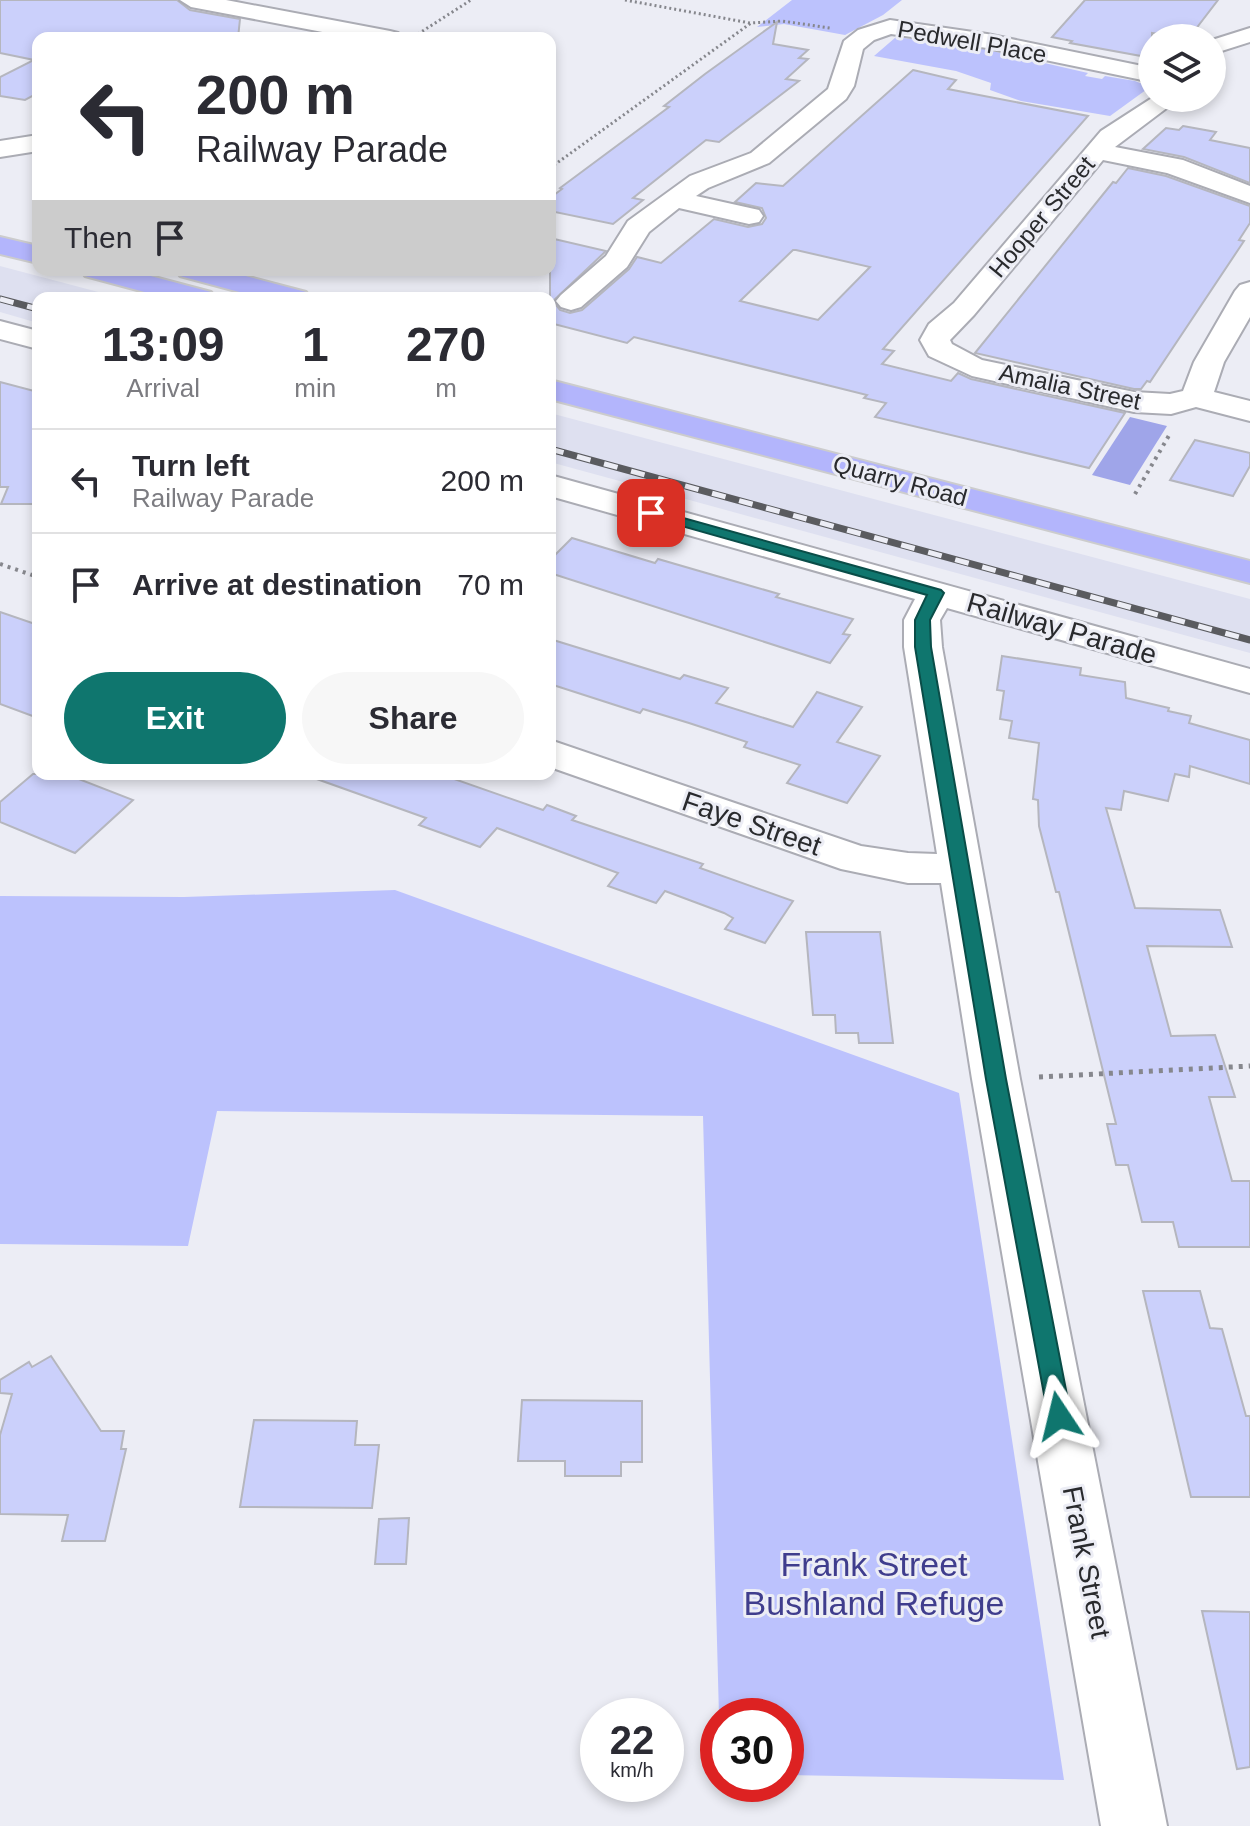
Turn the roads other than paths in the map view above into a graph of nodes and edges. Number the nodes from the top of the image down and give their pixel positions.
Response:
1 (191, 0) edge
2 (305, 22) junction
3 (288, 32) edge
4 (358, 32) edge
5 (1138, 72) edge
6 (1147, 112) edge
7 (32, 144) edge
8 (0, 149) edge
9 (1097, 151) junction
10 (1250, 195) edge
11 (674, 199) junction
12 (749, 216) dead end
13 (0, 222) edge
14 (32, 230) edge
15 (0, 245) edge
16 (32, 253) edge
17 (118, 276) edge
18 (213, 276) edge
19 (1250, 291) edge
20 (178, 292) edge
21 (273, 292) edge
22 (571, 301) dead end
23 (0, 330) edge
24 (32, 338) edge
25 (940, 350) joint
26 (556, 365) edge
27 (556, 391) edge
28 (1183, 400) junction
29 (1250, 411) edge
30 (556, 487) edge
31 (1250, 543) edge
32 (1250, 572) edge
33 (936, 593) junction
34 (1250, 681) edge
35 (556, 755) edge
36 (960, 869) junction
37 (1134, 1826) edge

1 - 2 street
2 - 3 street
2 - 4 street
5 - 11 street, Pedwell Place
6 - 9 street, Hooper Street
7 - 8 street
9 - 10 street
9 - 25 street, Hooper Street
11 - 12 street
11 - 22 street, Pedwell Place
13 - 14 main road
15 - 16 main road
17 - 20 main road
18 - 21 main road
19 - 28 street
23 - 24 street
25 - 28 street, Amalia Street
26 - 31 main road, Quarry Road
27 - 32 main road, Quarry Road
28 - 29 street, Amalia Street
30 - 33 street, Railway Parade
33 - 34 street, Railway Parade
33 - 36 street, Frank Street
35 - 36 street, Faye Street
36 - 37 street, Frank Street

